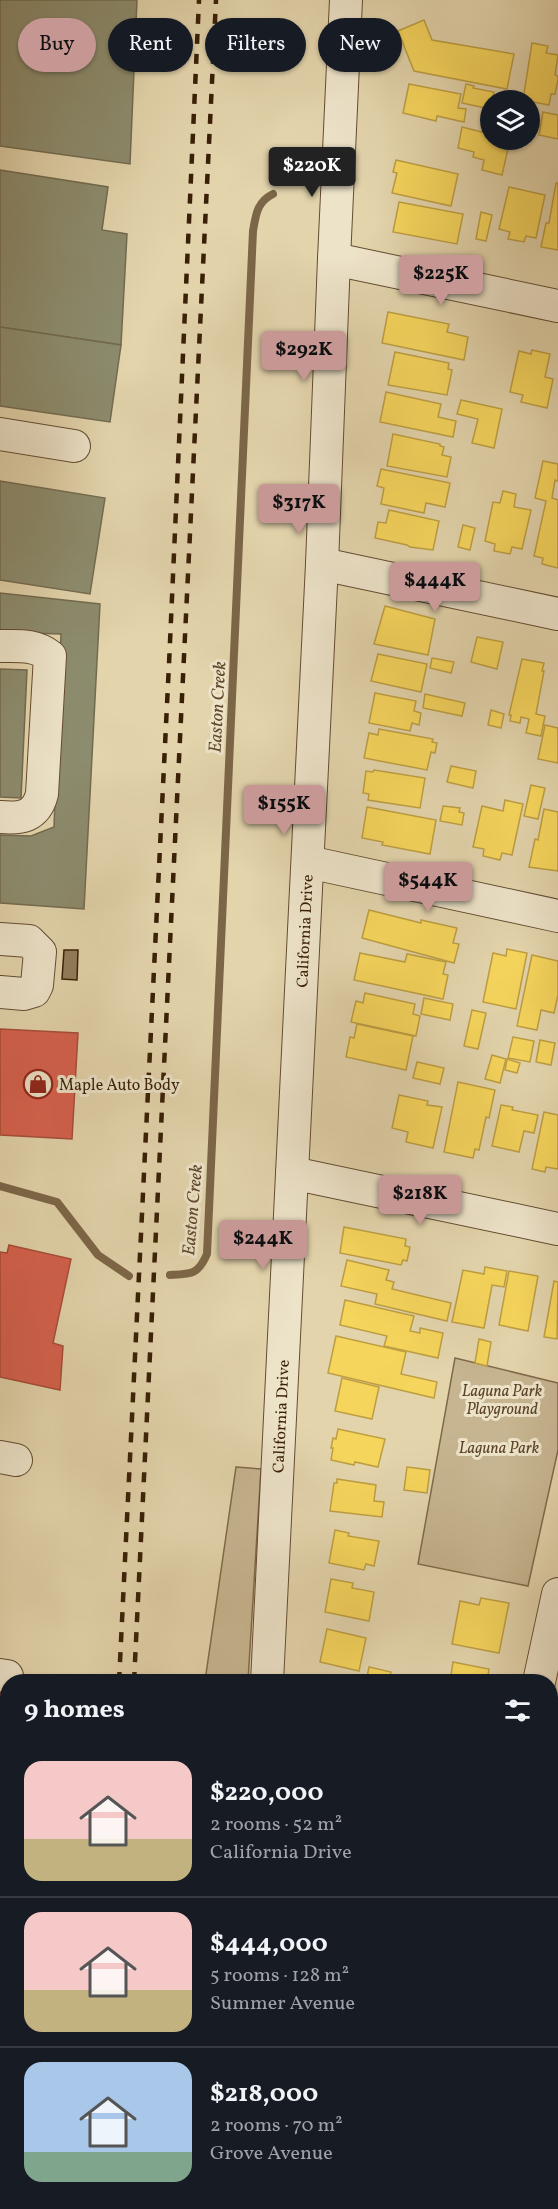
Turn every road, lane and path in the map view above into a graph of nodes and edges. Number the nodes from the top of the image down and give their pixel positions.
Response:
1 (346, 0) edge
2 (334, 258) junction
3 (558, 306) edge
4 (0, 434) edge
5 (74, 446) dead end
6 (322, 564) junction
7 (558, 614) edge
8 (0, 646) edge
9 (0, 818) edge
10 (308, 862) junction
11 (558, 916) edge
12 (0, 939) edge
13 (0, 992) edge
14 (292, 1173) junction
15 (558, 1229) edge
16 (558, 1594) edge
17 (267, 1674) edge
18 (541, 1674) edge

1 - 2 street, California Drive
2 - 3 street
2 - 6 street, California Drive
4 - 5 street
6 - 7 street
6 - 10 street, California Drive
8 - 9 street
10 - 11 street
10 - 14 street, California Drive
12 - 13 street
14 - 15 street
14 - 17 street, California Drive
16 - 18 street

